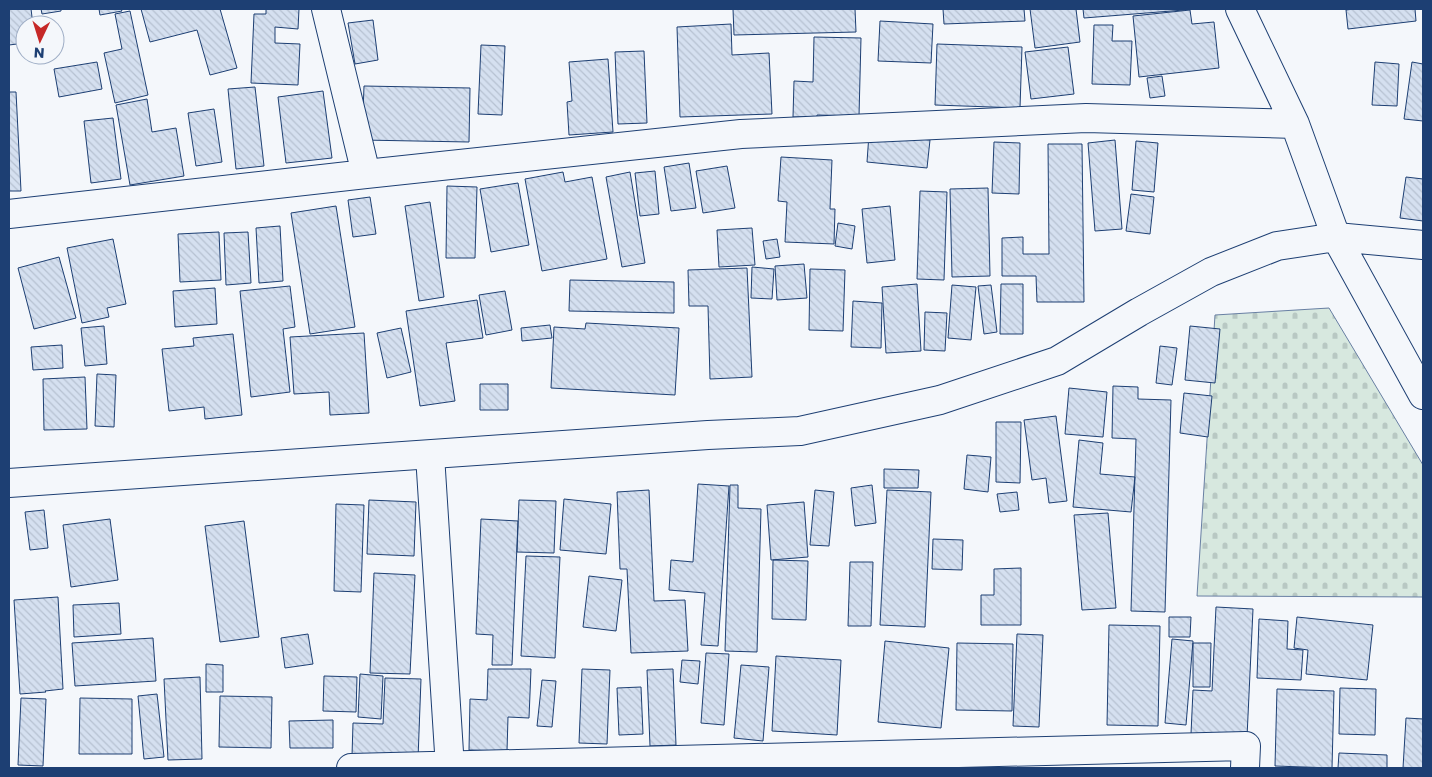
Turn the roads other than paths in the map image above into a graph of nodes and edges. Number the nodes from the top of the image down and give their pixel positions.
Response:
1 (326, 9) edge
2 (1240, 9) edge
3 (1295, 124) junction
4 (366, 174) junction
5 (9, 214) edge
6 (1336, 237) junction
7 (1423, 245) edge
8 (1423, 395) edge
9 (430, 455) junction
10 (9, 484) edge
11 (450, 767) edge
12 (351, 768) edge
13 (1245, 768) edge

1 - 4 street
2 - 3 street
3 - 4 street
3 - 6 street
4 - 5 street
6 - 7 street
6 - 8 street
6 - 9 street
9 - 10 street
9 - 11 street
11 - 12 street
11 - 13 street

